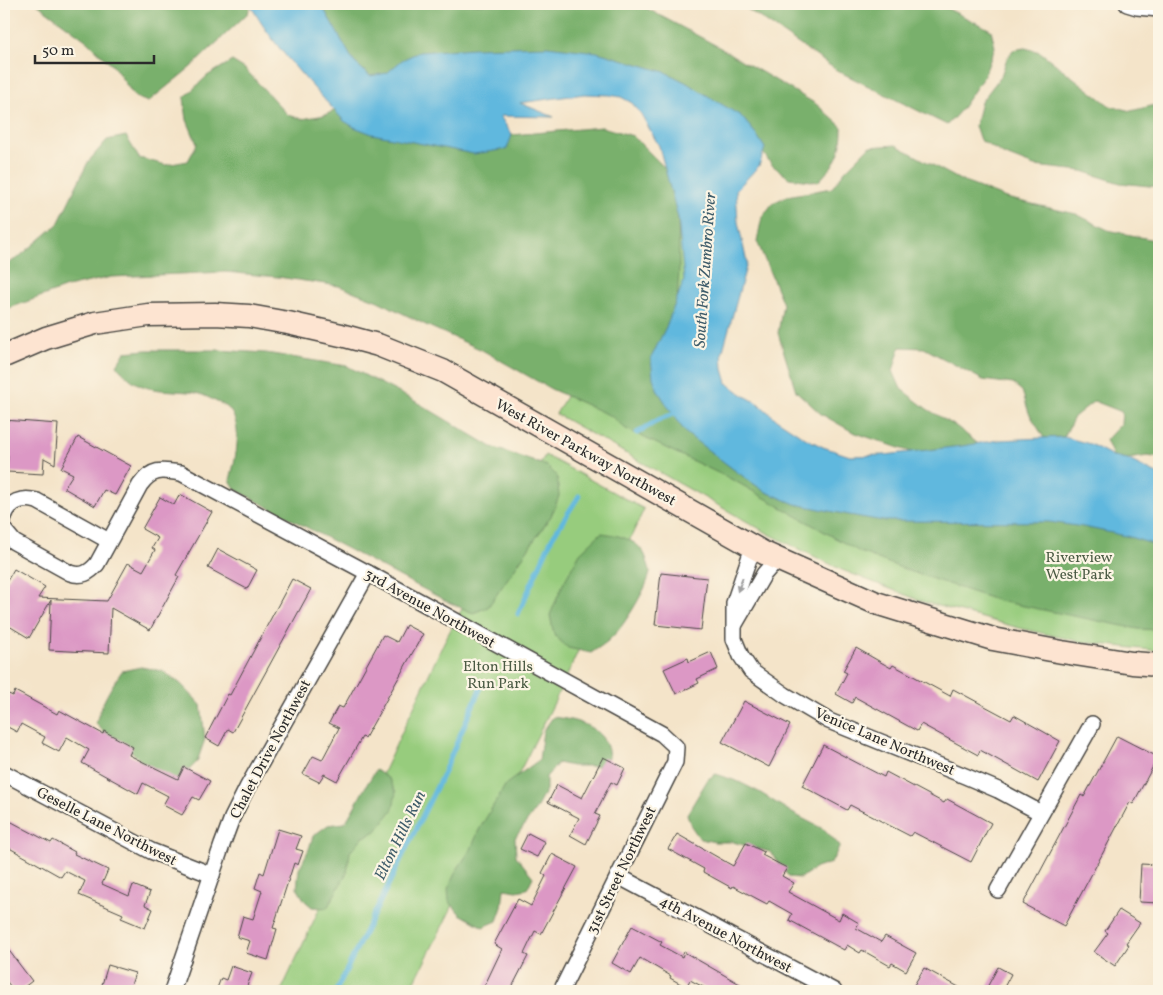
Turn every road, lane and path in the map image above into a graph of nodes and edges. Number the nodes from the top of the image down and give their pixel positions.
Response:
1 (1127, 4) edge
2 (1159, 9) edge
3 (4, 356) edge
4 (4, 517) edge
5 (4, 530) edge
6 (109, 541) junction
7 (753, 547) junction
8 (778, 559) junction
9 (368, 573) junction
10 (734, 625) junction
11 (1159, 665) edge
12 (1092, 724) dead end
13 (676, 747) joint
14 (4, 773) edge
15 (1041, 813) junction
16 (212, 875) junction
17 (618, 876) junction
18 (998, 890) dead end
19 (172, 991) edge
20 (561, 991) edge
21 (834, 991) edge

1 - 2 street
3 - 7 main road, West River Parkway Northwest
4 - 6 street
5 - 6 street
6 - 9 street, 3rd Avenue Northwest
7 - 8 main road, West River Parkway Northwest
7 -> 10 street, Venice Lane Northwest
8 - 10 street
8 - 11 main road, West River Parkway Northwest
9 - 13 street, 3rd Avenue Northwest
9 - 16 street, Chalet Drive Northwest
10 - 15 street, Venice Lane Northwest
12 - 15 street
13 - 17 street, 31st Street Northwest
14 - 16 street, Geselle Lane Northwest
15 - 18 street
16 - 19 street, Chalet Drive Northwest
17 - 20 street, 31st Street Northwest
17 - 21 street, 4th Avenue Northwest

